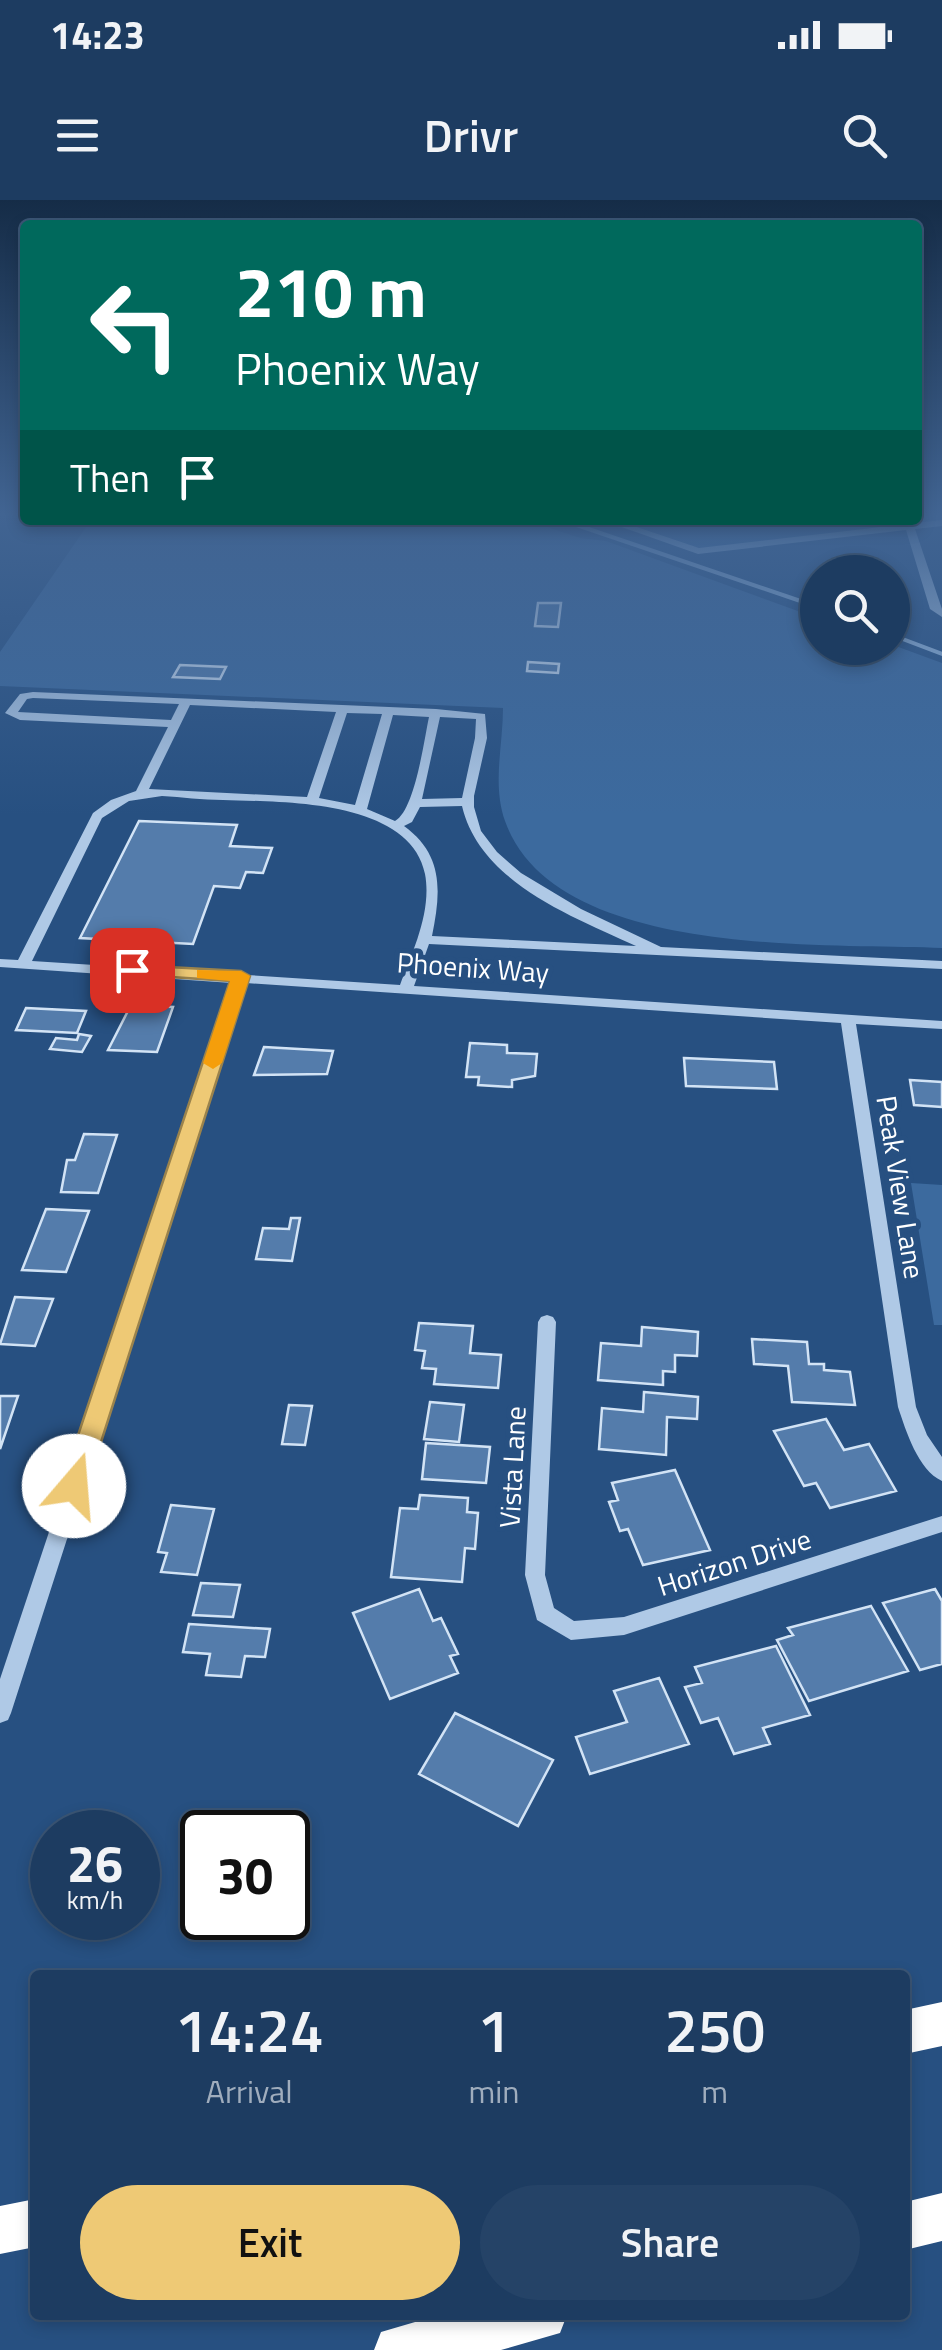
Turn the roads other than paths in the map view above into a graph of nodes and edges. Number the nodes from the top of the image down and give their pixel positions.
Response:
1 (186, 701) junction
2 (343, 708) junction
3 (389, 710) junction
4 (436, 712) junction
5 (176, 724) junction
6 (141, 793) junction
7 (312, 801) junction
8 (468, 802) junction
9 (415, 803) junction
10 (360, 811) junction
11 (395, 826) junction
12 (424, 940) junction
13 (658, 951) junction
14 (0, 963) edge
15 (23, 964) junction
16 (942, 966) edge
17 (241, 976) junction
18 (406, 987) junction
19 (848, 1019) junction
20 (942, 1025) edge
21 (547, 1322) dead end
22 (942, 1473) edge
23 (942, 1524) edge
24 (545, 1613) joint
25 (0, 1713) edge
26 (942, 2024) edge
27 (910, 2031) edge
28 (942, 2217) edge
29 (30, 2223) edge
30 (910, 2225) edge
31 (0, 2230) edge
32 (522, 2320) edge
33 (399, 2350) edge

1 - 2 street
1 - 5 street
1 - 5 street
2 - 3 street
2 - 7 street
3 - 4 street
3 - 10 street
4 - 8 street
4 - 9 street
5 - 6 street
6 - 7 street
6 - 15 street
7 - 10 street
8 - 9 street
8 - 13 street
9 - 11 street
10 - 11 street
11 - 12 street
12 - 13 street
12 - 18 street
13 - 16 street
14 - 15 street, Phoenix Way
15 - 17 street, Phoenix Way
17 - 18 street, Phoenix Way
17 - 25 street
18 - 19 street, Phoenix Way
19 - 20 street, Phoenix Way
19 - 22 street, Peak View Lane
21 - 24 street, Vista Lane
23 - 24 street, Horizon Drive
26 - 27 highway
28 - 30 highway
29 - 31 highway
32 - 33 highway

